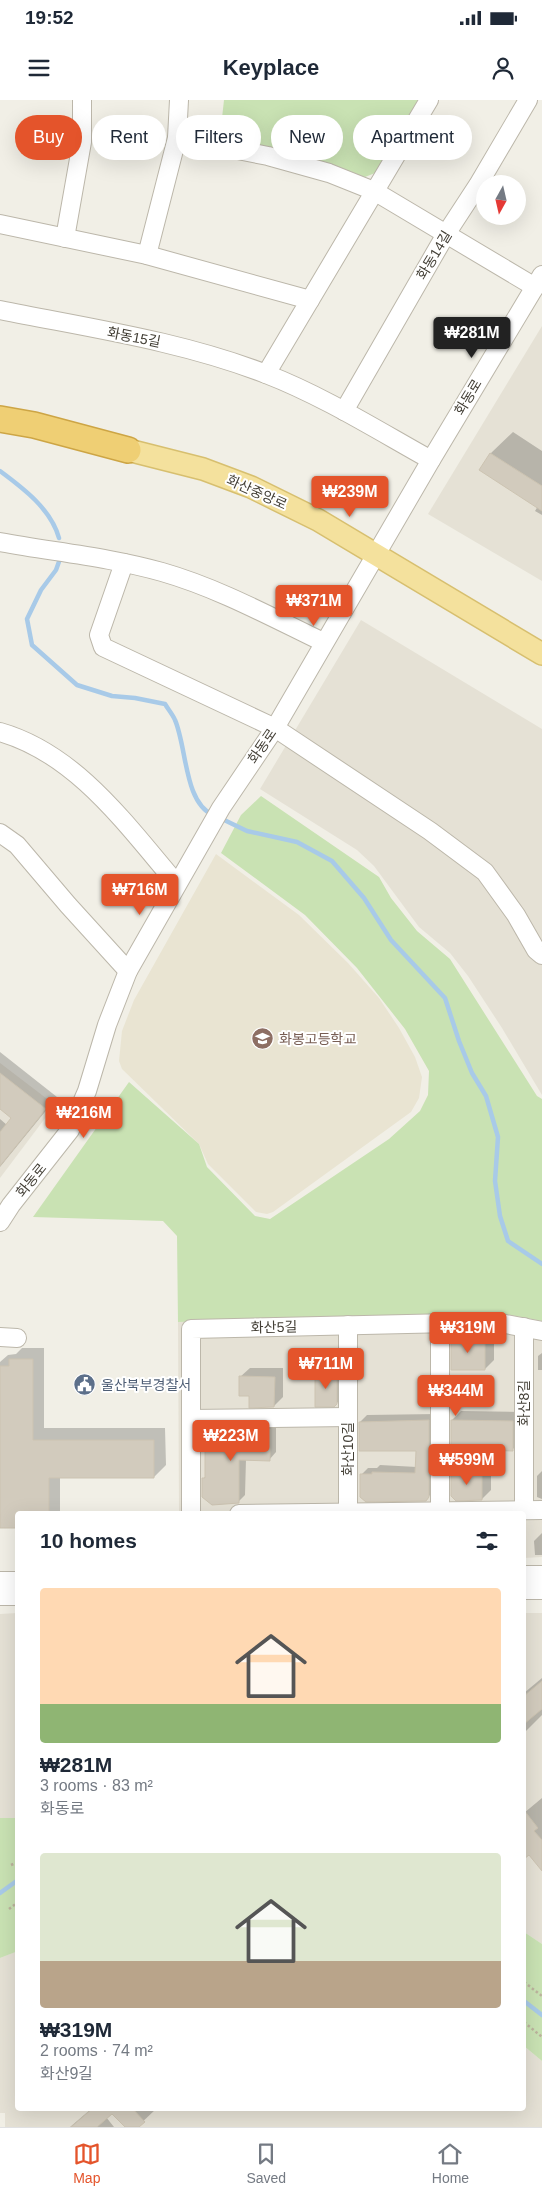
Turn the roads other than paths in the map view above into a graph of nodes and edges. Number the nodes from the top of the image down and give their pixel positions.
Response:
1 (82, 100) edge
2 (179, 100) edge
3 (429, 100) edge
4 (528, 100) edge
5 (178, 115) edge
6 (176, 142) edge
7 (261, 155) edge
8 (374, 191) junction
9 (0, 224) edge
10 (446, 234) junction
11 (65, 238) junction
12 (147, 254) junction
13 (538, 281) edge
14 (310, 300) junction
15 (0, 310) edge
16 (266, 374) junction
17 (344, 411) junction
18 (0, 412) edge
19 (0, 419) edge
20 (34, 425) junction
21 (0, 430) edge
22 (128, 450) joint
23 (431, 460) junction
24 (0, 542) edge
25 (376, 556) junction
26 (124, 563) junction
27 (323, 642) junction
28 (542, 654) edge
29 (275, 728) junction
30 (0, 732) edge
31 (0, 833) edge
32 (177, 884) junction
33 (542, 955) edge
34 (128, 971) junction
35 (0, 1222) edge
36 (440, 1324) junction
37 (348, 1326) junction
38 (524, 1327) junction
39 (542, 1331) edge
40 (348, 1417) junction
41 (191, 1419) junction
42 (524, 1510) junction
43 (542, 1510) edge
44 (191, 1511) edge
45 (348, 1511) edge
46 (440, 1511) joint
47 (526, 1575) edge
48 (542, 1575) edge
49 (0, 1581) edge
50 (15, 1581) edge
51 (526, 1590) edge
52 (542, 1590) edge
53 (0, 1596) edge
54 (15, 1596) edge

1 - 11 street
2 - 5 street
3 - 8 street
4 - 10 street, 화동14길
6 - 12 street
7 - 8 street
8 - 10 street
8 - 14 street
9 - 11 street
10 - 13 street
10 - 17 street, 화동14길
11 - 12 street
12 - 14 street
13 - 23 street, 화동로
14 - 16 street
15 - 16 street, 화동15길
16 - 17 street, 화동15길
17 - 23 street, 화동15길
18 - 20 highway
19 - 20 highway, 화산중앙로
20 - 21 highway
20 - 22 highway, 화산중앙로
22 - 25 main road, 화산중앙로
23 - 25 street, 화동로
24 - 26 street
25 - 27 street, 화동로
25 - 28 main road, 화산중앙로
26 - 27 street
26 - 29 street
27 - 29 street, 화동로
29 - 32 street, 화동로
29 - 33 street
30 - 32 street
31 - 34 street
32 - 34 street, 화동로
34 - 35 street, 화동로
36 - 37 street, 화산5길
36 - 38 street, 화산5길
36 - 46 street
37 - 40 street, 화산10길
37 - 41 street, 화산5길
38 - 39 street, 화산5길
38 - 42 street, 화산8길
40 - 41 street
40 - 45 street, 화산10길
41 - 44 street, 화산5길
42 - 43 street
42 - 46 street
47 - 48 street
49 - 50 street
51 - 52 street
53 - 54 street

